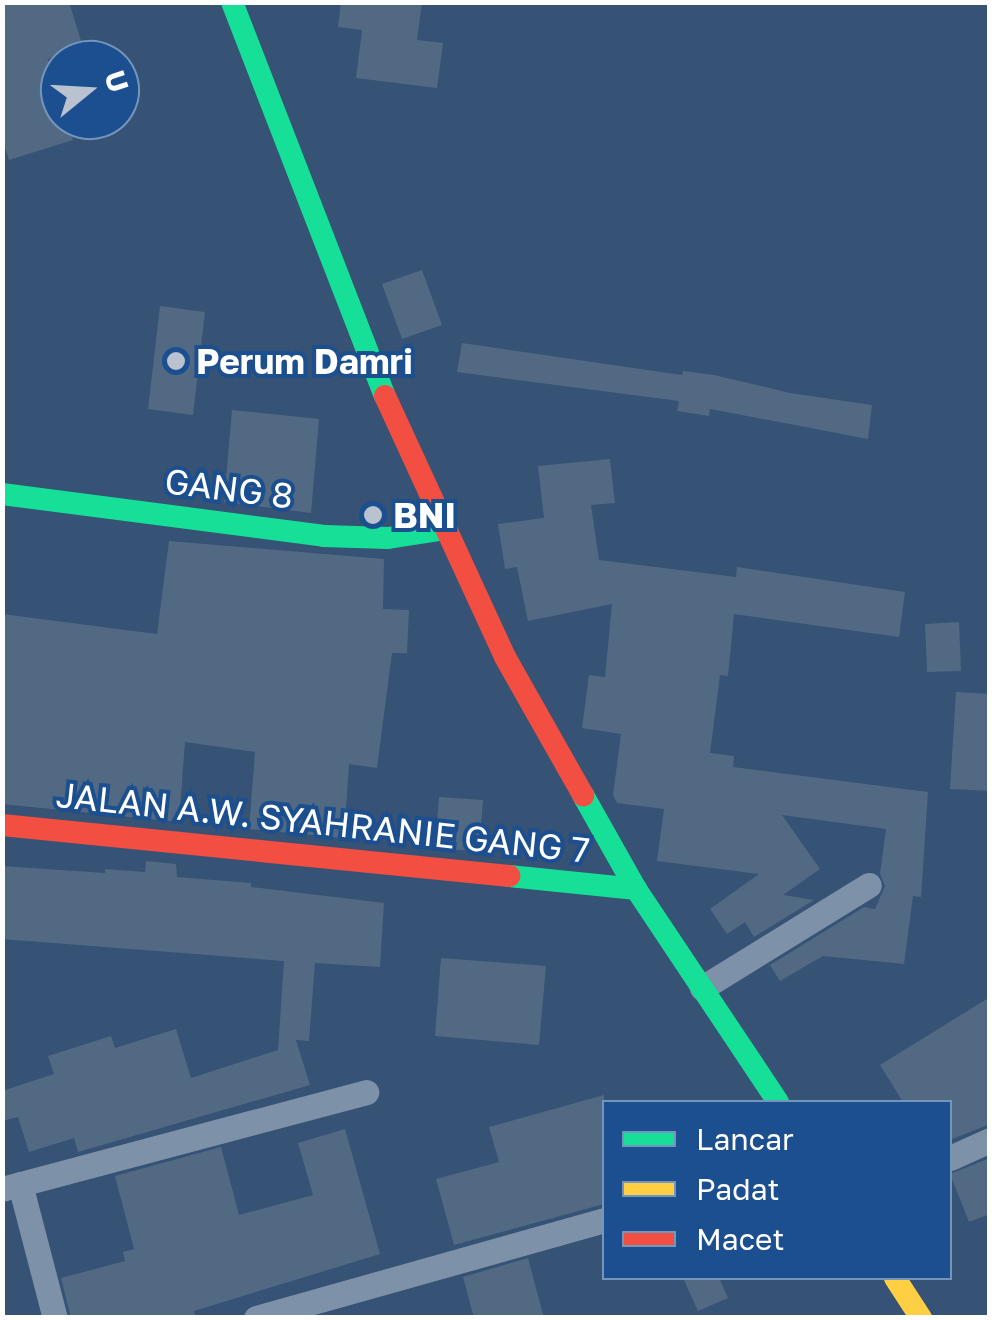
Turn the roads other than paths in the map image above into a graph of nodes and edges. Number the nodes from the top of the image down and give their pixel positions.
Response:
1 (232, 2) edge
2 (2, 494) edge
3 (446, 529) junction
4 (2, 825) edge
5 (869, 885) dead end
6 (636, 889) junction
7 (702, 988) junction
8 (366, 1092) dead end
9 (777, 1100) edge
10 (990, 1140) edge
11 (952, 1157) edge
12 (11, 1187) edge
13 (602, 1221) edge
14 (896, 1280) edge
15 (55, 1318) edge
16 (256, 1318) edge
17 (921, 1318) edge

1 - 3 main road
2 - 3 main road, GANG 8
3 - 6 main road
4 - 6 main road, JALAN A.W. SYAHRANIE GANG 7
5 - 7 street
6 - 7 main road
7 - 9 main road
8 - 12 street
10 - 11 street
12 - 15 street
13 - 16 street
14 - 17 main road

